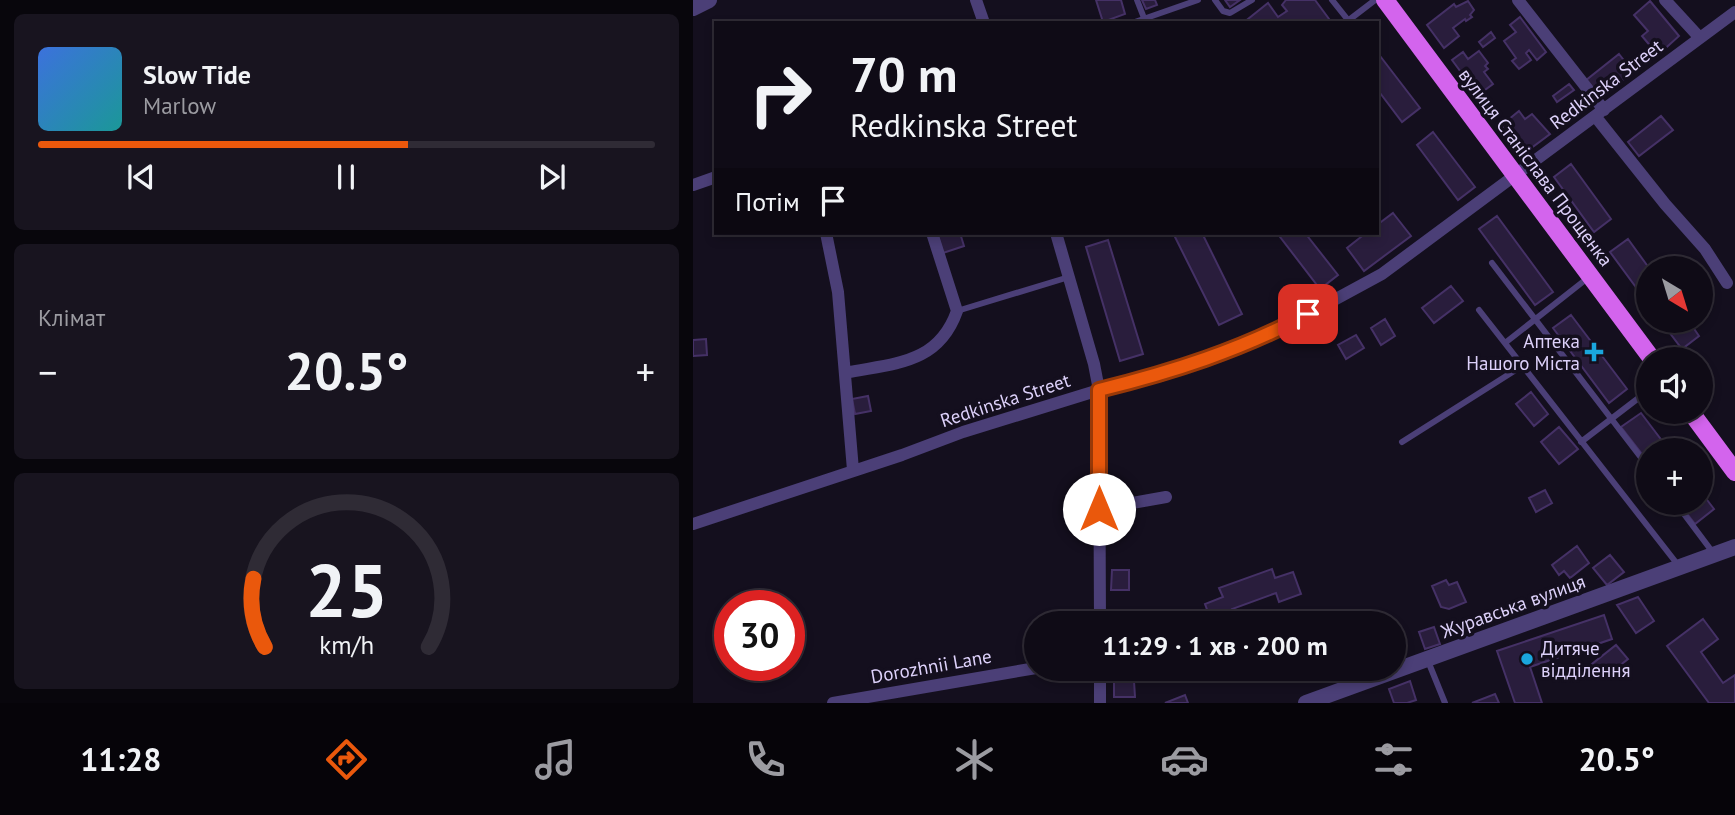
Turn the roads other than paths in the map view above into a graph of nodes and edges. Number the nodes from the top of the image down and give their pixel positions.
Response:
1 (709, 0) edge
2 (976, 0) edge
3 (1137, 0) edge
4 (1198, 0) edge
5 (1215, 0) edge
6 (1252, 0) edge
7 (1332, 0) edge
8 (1375, 0) edge
9 (1385, 0) edge
10 (1518, 0) edge
11 (1665, 0) edge
12 (693, 8) edge
13 (1735, 12) edge
14 (1144, 18) junction
15 (983, 21) edge
16 (1137, 21) edge
17 (1345, 21) edge
18 (1347, 21) edge
19 (1700, 38) junction
20 (1600, 113) junction
21 (1516, 174) junction
22 (714, 178) edge
23 (693, 185) edge
24 (828, 235) edge
25 (933, 235) edge
26 (1057, 235) edge
27 (1492, 263) dead end
28 (1591, 276) junction
29 (1069, 277) junction
30 (1727, 284) dead end
31 (1479, 310) dead end
32 (957, 311) junction
33 (1535, 319) junction
34 (1505, 343) junction
35 (1643, 347) edge
36 (1522, 366) junction
37 (845, 373) junction
38 (1099, 390) junction
39 (1636, 400) edge
40 (1611, 419) junction
41 (1700, 424) edge
42 (1402, 442) dead end
43 (1581, 442) junction
44 (1636, 451) edge
45 (853, 470) junction
46 (1735, 472) edge
47 (1166, 497) dead end
48 (1099, 509) junction
49 (1685, 515) edge
50 (693, 524) edge
51 (1735, 547) edge
52 (1714, 554) junction
53 (1680, 567) junction
54 (1100, 611) edge
55 (1427, 659) junction
56 (1024, 670) edge
57 (1100, 681) edge
58 (833, 703) edge
59 (1100, 703) edge
60 (1306, 703) edge
61 (1445, 703) edge

1 - 12 street
2 - 15 street
3 - 14 lane
4 - 14 lane
5 - 6 lane
7 - 17 lane
8 - 18 lane
9 - 21 main road, вулиця Станіслава Прощенка
10 - 20 street
11 - 19 street
13 - 19 street, Redkinska Street
14 - 16 lane
19 - 20 street, Redkinska Street
20 - 21 street, Redkinska Street
20 - 30 street
21 - 28 main road, вулиця Станіслава Прощенка
21 - 38 street, Redkinska Street
22 - 23 street
24 - 37 street
25 - 32 street
26 - 29 street
27 - 33 lane
28 - 33 lane
28 - 35 main road, вулиця Станіслава Прощенка
29 - 32 lane
29 - 38 street
31 - 34 lane
32 - 37 street
33 - 34 lane
33 - 40 lane
34 - 36 lane
36 - 42 lane
36 - 43 lane
37 - 45 street
38 - 45 street, Redkinska Street
38 - 48 street
39 - 40 lane
40 - 43 lane
40 - 44 lane
41 - 46 main road
43 - 53 lane
45 - 50 street, Redkinska Street
47 - 48 street
48 - 54 street
49 - 52 lane
51 - 52 street, Журавська вулиця
52 - 53 street, Журавська вулиця
53 - 55 street, Журавська вулиця
55 - 60 street, Журавська вулиця
55 - 61 lane
56 - 58 street, Dorozhnii Lane
57 - 59 street

